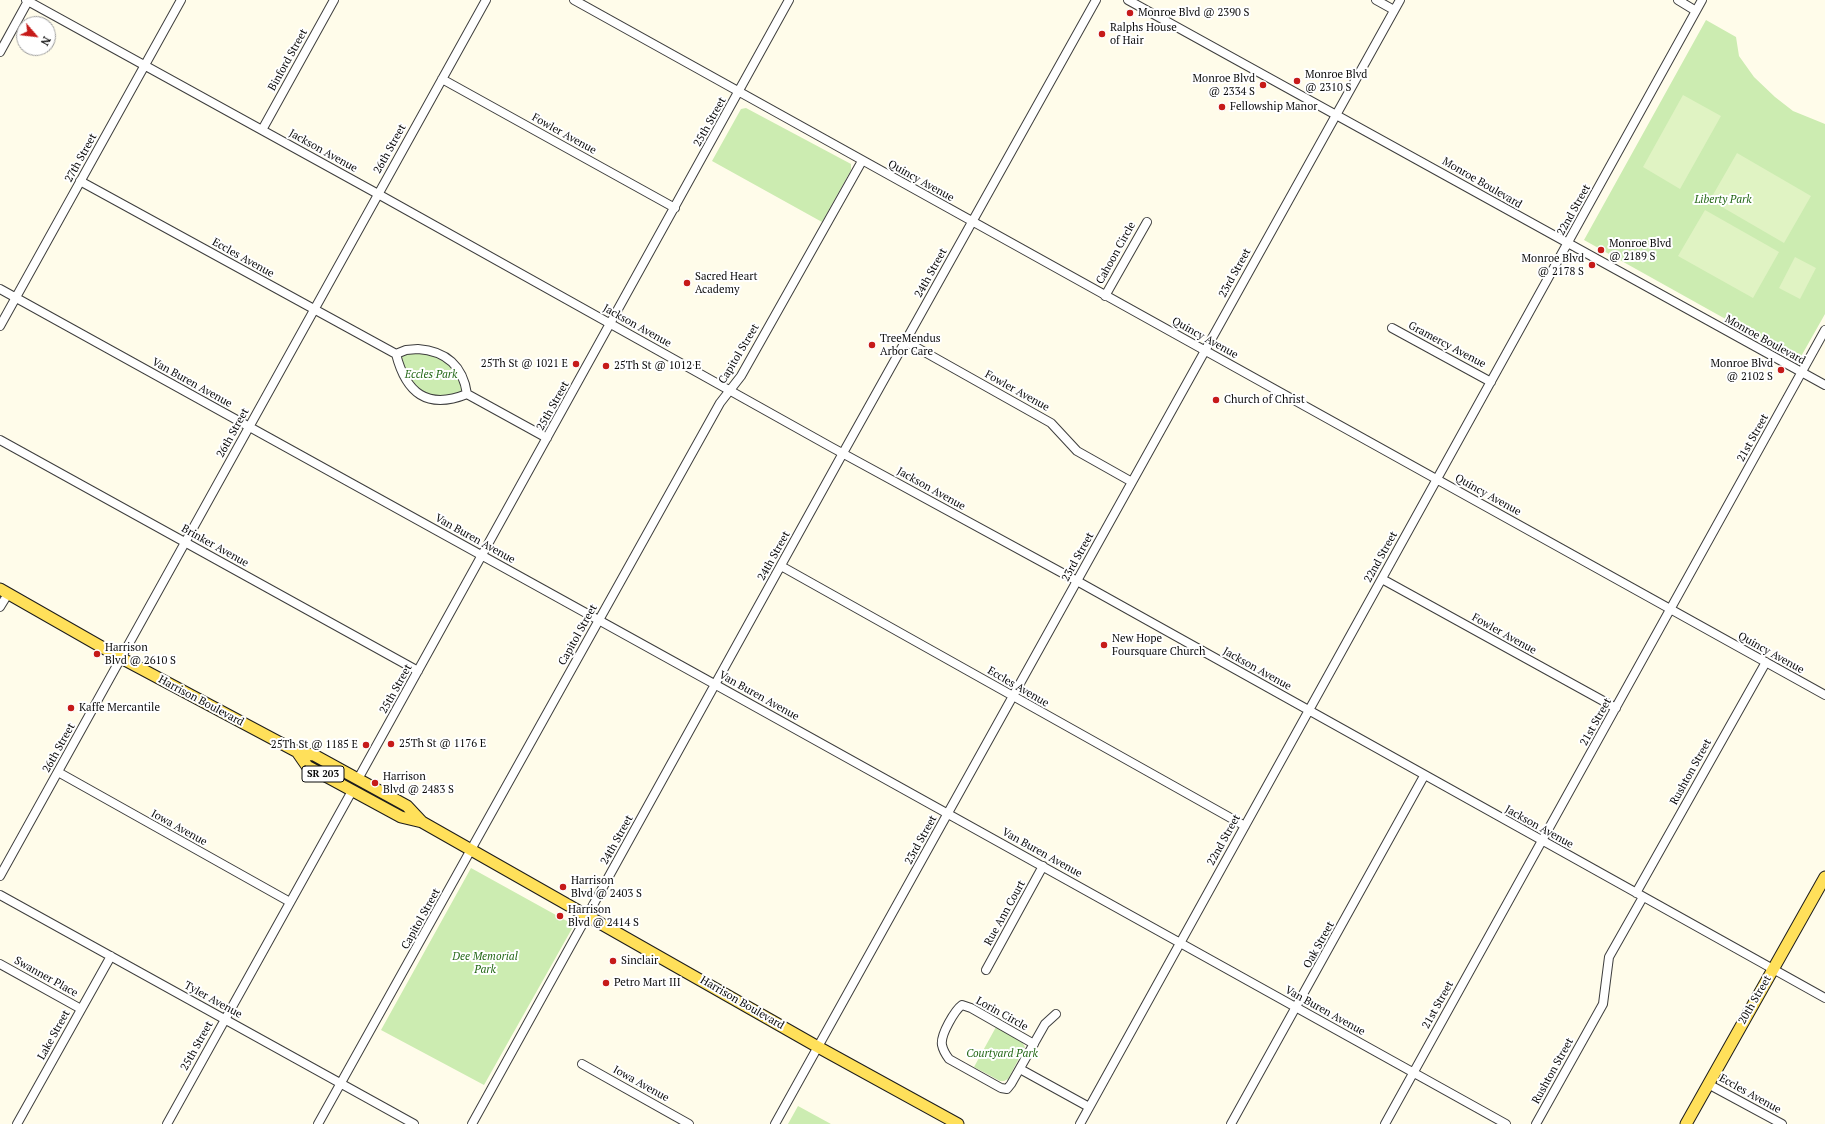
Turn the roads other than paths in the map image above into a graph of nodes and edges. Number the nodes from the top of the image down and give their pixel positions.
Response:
1 (181, 0) edge
2 (334, 0) edge
3 (486, 0) edge
4 (574, 0) edge
5 (789, 0) edge
6 (1096, 0) edge
7 (1128, 0) edge
8 (1376, 0) edge
9 (1400, 0) edge
10 (1678, 0) edge
11 (1702, 0) edge
12 (27, 1) edge
13 (1394, 10) junction
14 (1696, 10) junction
15 (0, 52) edge
16 (145, 65) junction
17 (442, 79) junction
18 (739, 92) junction
19 (1336, 114) junction
20 (262, 130) junction
21 (862, 160) junction
22 (80, 181) junction
23 (378, 194) junction
24 (675, 208) junction
25 (972, 222) junction
26 (1147, 222) dead end
27 (1568, 244) junction
28 (0, 289) edge
29 (1105, 296) junction
30 (16, 298) junction
31 (314, 310) junction
32 (611, 324) junction
33 (0, 326) edge
34 (1392, 328) dead end
35 (1825, 330) edge
36 (906, 342) junction
37 (1205, 351) junction
38 (396, 354) junction
39 (1801, 372) junction
40 (1491, 382) junction
41 (1825, 386) edge
42 (730, 391) junction
43 (467, 394) junction
44 (249, 427) junction
45 (547, 438) junction
46 (0, 440) edge
47 (843, 453) junction
48 (1437, 480) junction
49 (1132, 482) junction
50 (185, 542) junction
51 (482, 556) junction
52 (781, 566) junction
53 (1382, 579) junction
54 (1077, 581) junction
55 (4, 592) edge
56 (0, 607) edge
57 (1671, 609) junction
58 (600, 619) junction
59 (122, 658) junction
60 (1766, 662) junction
61 (418, 671) junction
62 (715, 685) junction
63 (1825, 695) edge
64 (1012, 697) junction
65 (1616, 708) junction
66 (1310, 711) junction
67 (298, 753) junction
68 (58, 772) junction
69 (1424, 776) junction
70 (358, 779) junction
71 (352, 791) junction
72 (949, 813) junction
73 (422, 822) junction
74 (1245, 826) junction
75 (1542, 841) junction
76 (472, 850) junction
77 (1043, 866) junction
78 (0, 876) edge
79 (1825, 877) edge
80 (0, 894) edge
81 (1640, 895) junction
82 (290, 902) junction
83 (588, 916) junction
84 (1180, 943) junction
85 (111, 956) junction
86 (0, 964) edge
87 (1773, 969) junction
88 (986, 970) dead end
89 (1825, 998) edge
90 (1297, 1008) junction
91 (81, 1009) junction
92 (1056, 1014) dead end
93 (225, 1019) junction
94 (1034, 1044) junction
95 (818, 1047) junction
96 (582, 1064) dead end
97 (1020, 1069) junction
98 (1413, 1072) junction
99 (342, 1084) junction
100 (1708, 1084) junction
101 (1089, 1107) junction
102 (17, 1124) edge
103 (167, 1124) edge
104 (318, 1124) edge
105 (414, 1124) edge
106 (472, 1124) edge
107 (689, 1124) edge
108 (775, 1124) edge
109 (958, 1124) edge
110 (1080, 1124) edge
111 (1231, 1124) edge
112 (1385, 1124) edge
113 (1506, 1124) edge
114 (1536, 1124) edge
115 (1686, 1124) edge
116 (1782, 1124) edge

1 - 16 street, 27th Street
2 - 20 street, Binford Street
3 - 17 street, 26th Street
4 - 18 street, Quincy Avenue
5 - 18 street, 25th Street
6 - 25 street, 24th Street
7 - 19 street, Monroe Boulevard
8 - 13 street
9 - 13 street, 23rd Street
10 - 14 street
11 - 14 street, 22nd Street
12 - 15 street
12 - 16 street, Jackson Avenue
13 - 19 street, 23rd Street
14 - 27 street, 22nd Street
16 - 20 street, Jackson Avenue
16 - 22 street, 27th Street
17 - 23 street, 26th Street
17 - 24 street, Fowler Avenue
18 - 21 street, Quincy Avenue
18 - 24 street, 25th Street
19 - 27 street, Monroe Boulevard
19 - 37 street, 23rd Street
20 - 23 street, Jackson Avenue
21 - 25 street, Quincy Avenue
21 - 42 street, Capitol Street
22 - 30 street, 27th Street
22 - 31 street, Eccles Avenue
23 - 31 street, 26th Street
23 - 32 street, Jackson Avenue
24 - 32 street, 25th Street
25 - 29 street, Quincy Avenue
25 - 36 street, 24th Street
26 - 29 street, Cahoon Circle
27 - 39 street, Monroe Boulevard
27 - 40 street, 22nd Street
28 - 30 street, Van Buren Avenue
29 - 37 street, Quincy Avenue
30 - 33 street, 27th Street
30 - 44 street, Van Buren Avenue
31 - 38 street, Eccles Avenue
31 - 44 street, 26th Street
32 - 42 street, Jackson Avenue
32 - 45 street, 25th Street
34 - 40 street, Gramercy Avenue
35 - 39 street, 21st Street
36 - 47 street, 24th Street
36 - 49 street, Fowler Avenue
37 - 48 street, Quincy Avenue
37 - 49 street, 23rd Street
38 - 43 street
38 - 43 street
39 - 41 street, Monroe Boulevard
39 - 57 street, 21st Street
40 - 48 street, 22nd Street
42 - 47 street, Jackson Avenue
42 - 58 street, Capitol Street
43 - 45 street
44 - 50 street, 26th Street
44 - 51 street, Van Buren Avenue
45 - 51 street, 25th Street
46 - 50 street, Brinker Avenue
47 - 52 street, 24th Street
47 - 54 street, Jackson Avenue
48 - 53 street, 22nd Street
48 - 57 street, Quincy Avenue
49 - 54 street, 23rd Street
50 - 59 street, 26th Street
50 - 61 street, Brinker Avenue
51 - 58 street, Van Buren Avenue
51 - 61 street, 25th Street
52 - 62 street, 24th Street
52 - 64 street, Eccles Avenue
53 - 65 street, Fowler Avenue
53 - 66 street, 22nd Street
54 - 64 street, 23rd Street
54 - 66 street, Jackson Avenue
55 - 56 street
55 - 59 main road, Harrison Boulevard / SR 203
57 - 60 street, Quincy Avenue
57 - 65 street, 21st Street
58 - 62 street, Van Buren Avenue
58 - 76 street, Capitol Street
59 - 67 main road, Harrison Boulevard / SR 203
59 - 68 street, 26th Street
60 - 63 street, Quincy Avenue
60 - 81 street, Rushton Street
61 - 70 street, 25th Street
62 - 72 street, Van Buren Avenue
62 - 83 street, 24th Street
64 - 72 street, 23rd Street
64 - 74 street, Eccles Avenue
65 - 75 street, 21st Street
66 - 69 street, Jackson Avenue
66 - 74 street, 22nd Street
67 - 70 main road, Harrison Boulevard
67 - 71 main road, Harrison Boulevard / SR 203
68 - 78 street, 26th Street
68 - 82 street, Iowa Avenue
69 - 75 street, Jackson Avenue
69 - 90 street, Oak Street
70 - 73 main road, Harrison Boulevard / SR 203
71 - 73 main road, Harrison Boulevard
71 - 82 street, 25th Street
72 - 77 street, Van Buren Avenue
72 - 95 street, 23rd Street
73 - 76 main road, Harrison Boulevard / SR 203
74 - 84 street, 22nd Street
75 - 81 street, Jackson Avenue
75 - 98 street, 21st Street
76 - 83 main road, Harrison Boulevard / SR 203
76 - 99 street, Capitol Street
77 - 84 street, Van Buren Avenue
77 - 88 street, Rue Ann Court
79 - 87 main road, 20th Street
80 - 85 street, Tyler Avenue
81 - 87 street, Jackson Avenue
81 - 114 street, Rushton Street
82 - 93 street, 25th Street
83 - 95 main road, Harrison Boulevard / SR 203
83 - 106 street, 24th Street
84 - 90 street, Van Buren Avenue
84 - 101 street, 22nd Street
85 - 91 street, Lake Street
85 - 93 street, Tyler Avenue
86 - 91 street, Swanner Place
87 - 89 street, Jackson Avenue
87 - 100 main road, 20th Street
90 - 98 street, Van Buren Avenue
90 - 111 street, Oak Street
91 - 102 street, Lake Street
92 - 94 street
93 - 99 street, Tyler Avenue
93 - 103 street, 25th Street
94 - 97 street, Lorin Circle
94 - 97 street, Lorin Circle
95 - 108 street, 23rd Street
95 - 109 main road, Harrison Boulevard / SR 203
96 - 107 street, Iowa Avenue
97 - 101 street
98 - 112 street, 21st Street
98 - 113 street, Van Buren Avenue
99 - 104 street, Capitol Street
99 - 105 street, Tyler Avenue
100 - 115 main road, 20th Street
100 - 116 street, Eccles Avenue
101 - 110 street, 22nd Street

